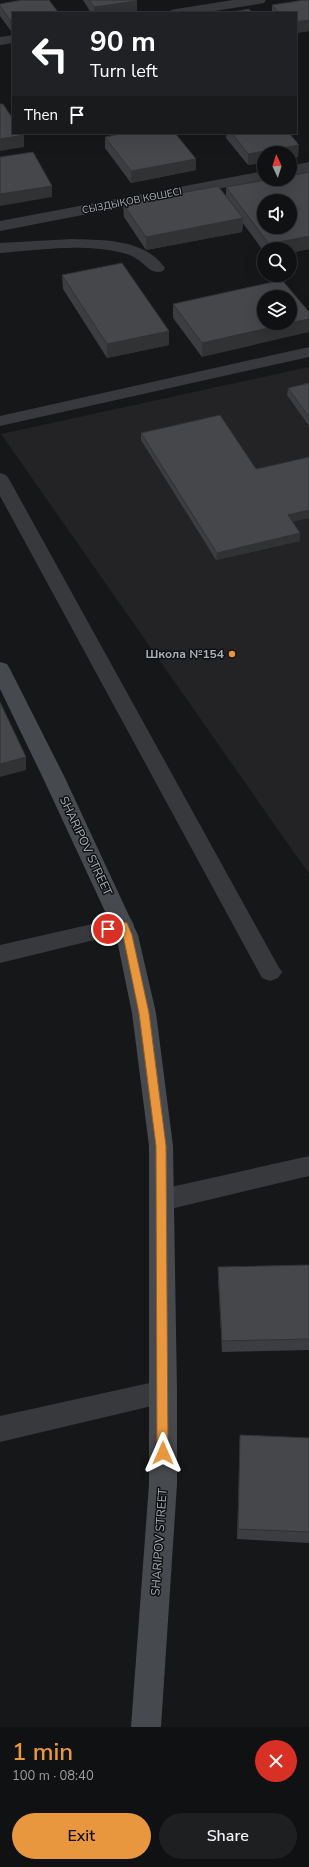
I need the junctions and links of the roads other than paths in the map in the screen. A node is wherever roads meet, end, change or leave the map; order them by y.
1 (259, 0) edge
2 (182, 12) edge
3 (12, 39) edge
4 (0, 41) edge
5 (309, 167) edge
6 (297, 170) edge
7 (257, 177) edge
8 (0, 226) edge
9 (0, 248) edge
10 (157, 268) dead end
11 (309, 352) edge
12 (0, 421) edge
13 (0, 479) edge
14 (2, 679) edge
15 (123, 925) junction
16 (0, 954) edge
17 (270, 972) dead end
18 (309, 1166) edge
19 (162, 1200) junction
20 (163, 1392) junction
21 (0, 1429) edge
22 (146, 1727) edge

1 - 2 street
3 - 4 street
5 - 6 street
7 - 8 street, СЫЗДЫҚОВ КӨШЕСІ
9 - 10 street
11 - 12 street
13 - 17 street
14 - 15 street, SHARIPOV STREET
15 - 16 street
15 - 19 street, SHARIPOV STREET
18 - 19 street
19 - 20 street, SHARIPOV STREET
20 - 21 street
20 - 22 street, SHARIPOV STREET

